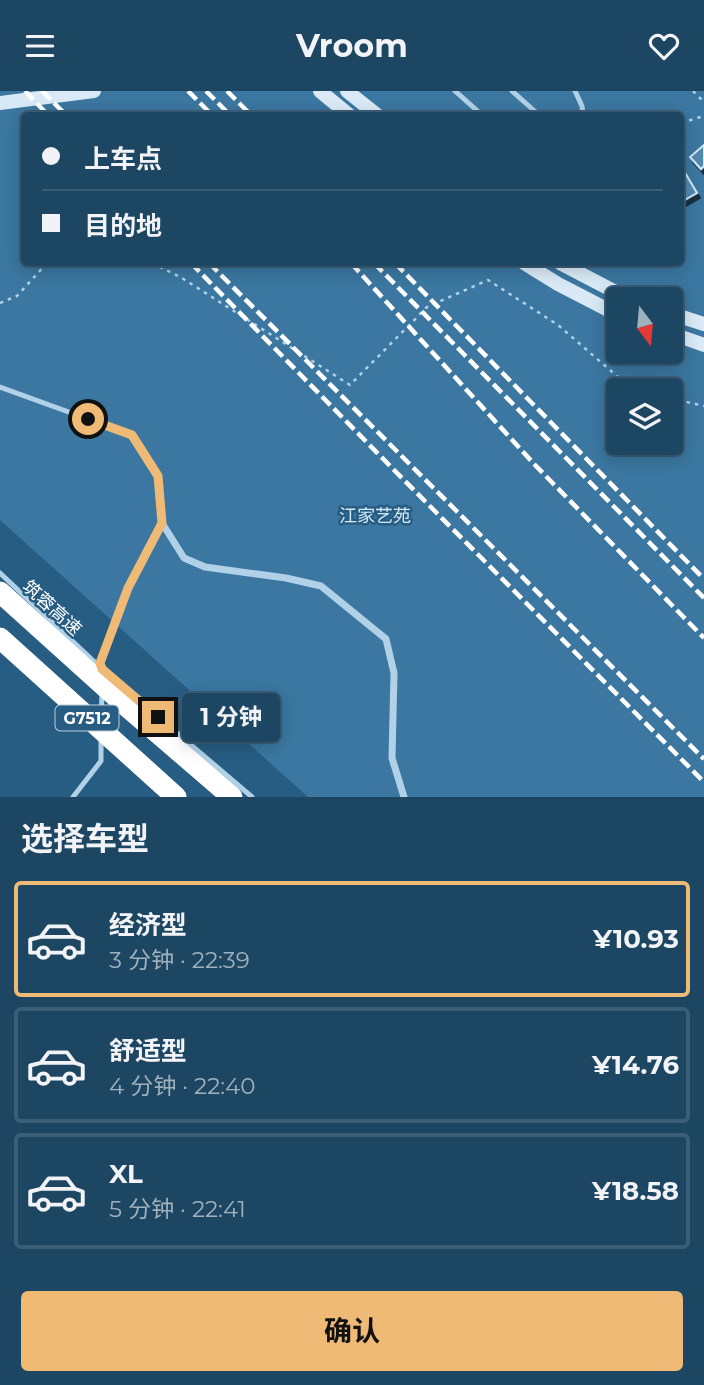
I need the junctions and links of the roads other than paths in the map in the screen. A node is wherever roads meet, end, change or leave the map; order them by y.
1 (94, 91) edge
2 (320, 91) edge
3 (347, 91) edge
4 (455, 91) edge
5 (512, 91) edge
6 (575, 91) edge
7 (0, 103) edge
8 (345, 112) edge
9 (373, 112) edge
10 (479, 112) edge
11 (536, 112) edge
12 (583, 112) edge
13 (529, 266) edge
14 (566, 266) edge
15 (606, 287) edge
16 (606, 309) edge
17 (683, 317) edge
18 (704, 324) edge
19 (683, 338) edge
20 (704, 345) edge
21 (0, 387) edge
22 (162, 523) junction
23 (0, 573) edge
24 (0, 591) edge
25 (0, 638) edge
26 (102, 669) junction
27 (73, 797) edge
28 (176, 797) edge
29 (232, 797) edge
30 (252, 797) edge
31 (404, 797) edge

1 - 7 street
2 - 8 street
3 - 9 street
4 - 10 lane
5 - 11 lane
6 - 12 lane
13 - 16 street
14 - 15 street
17 - 18 street
19 - 20 street
21 - 22 lane
22 - 26 lane
22 - 31 street
23 - 26 lane
24 - 29 highway, 筑蓉高速 / G7512, bridge
25 - 28 highway, G7512, bridge
26 - 27 lane
26 - 30 lane

